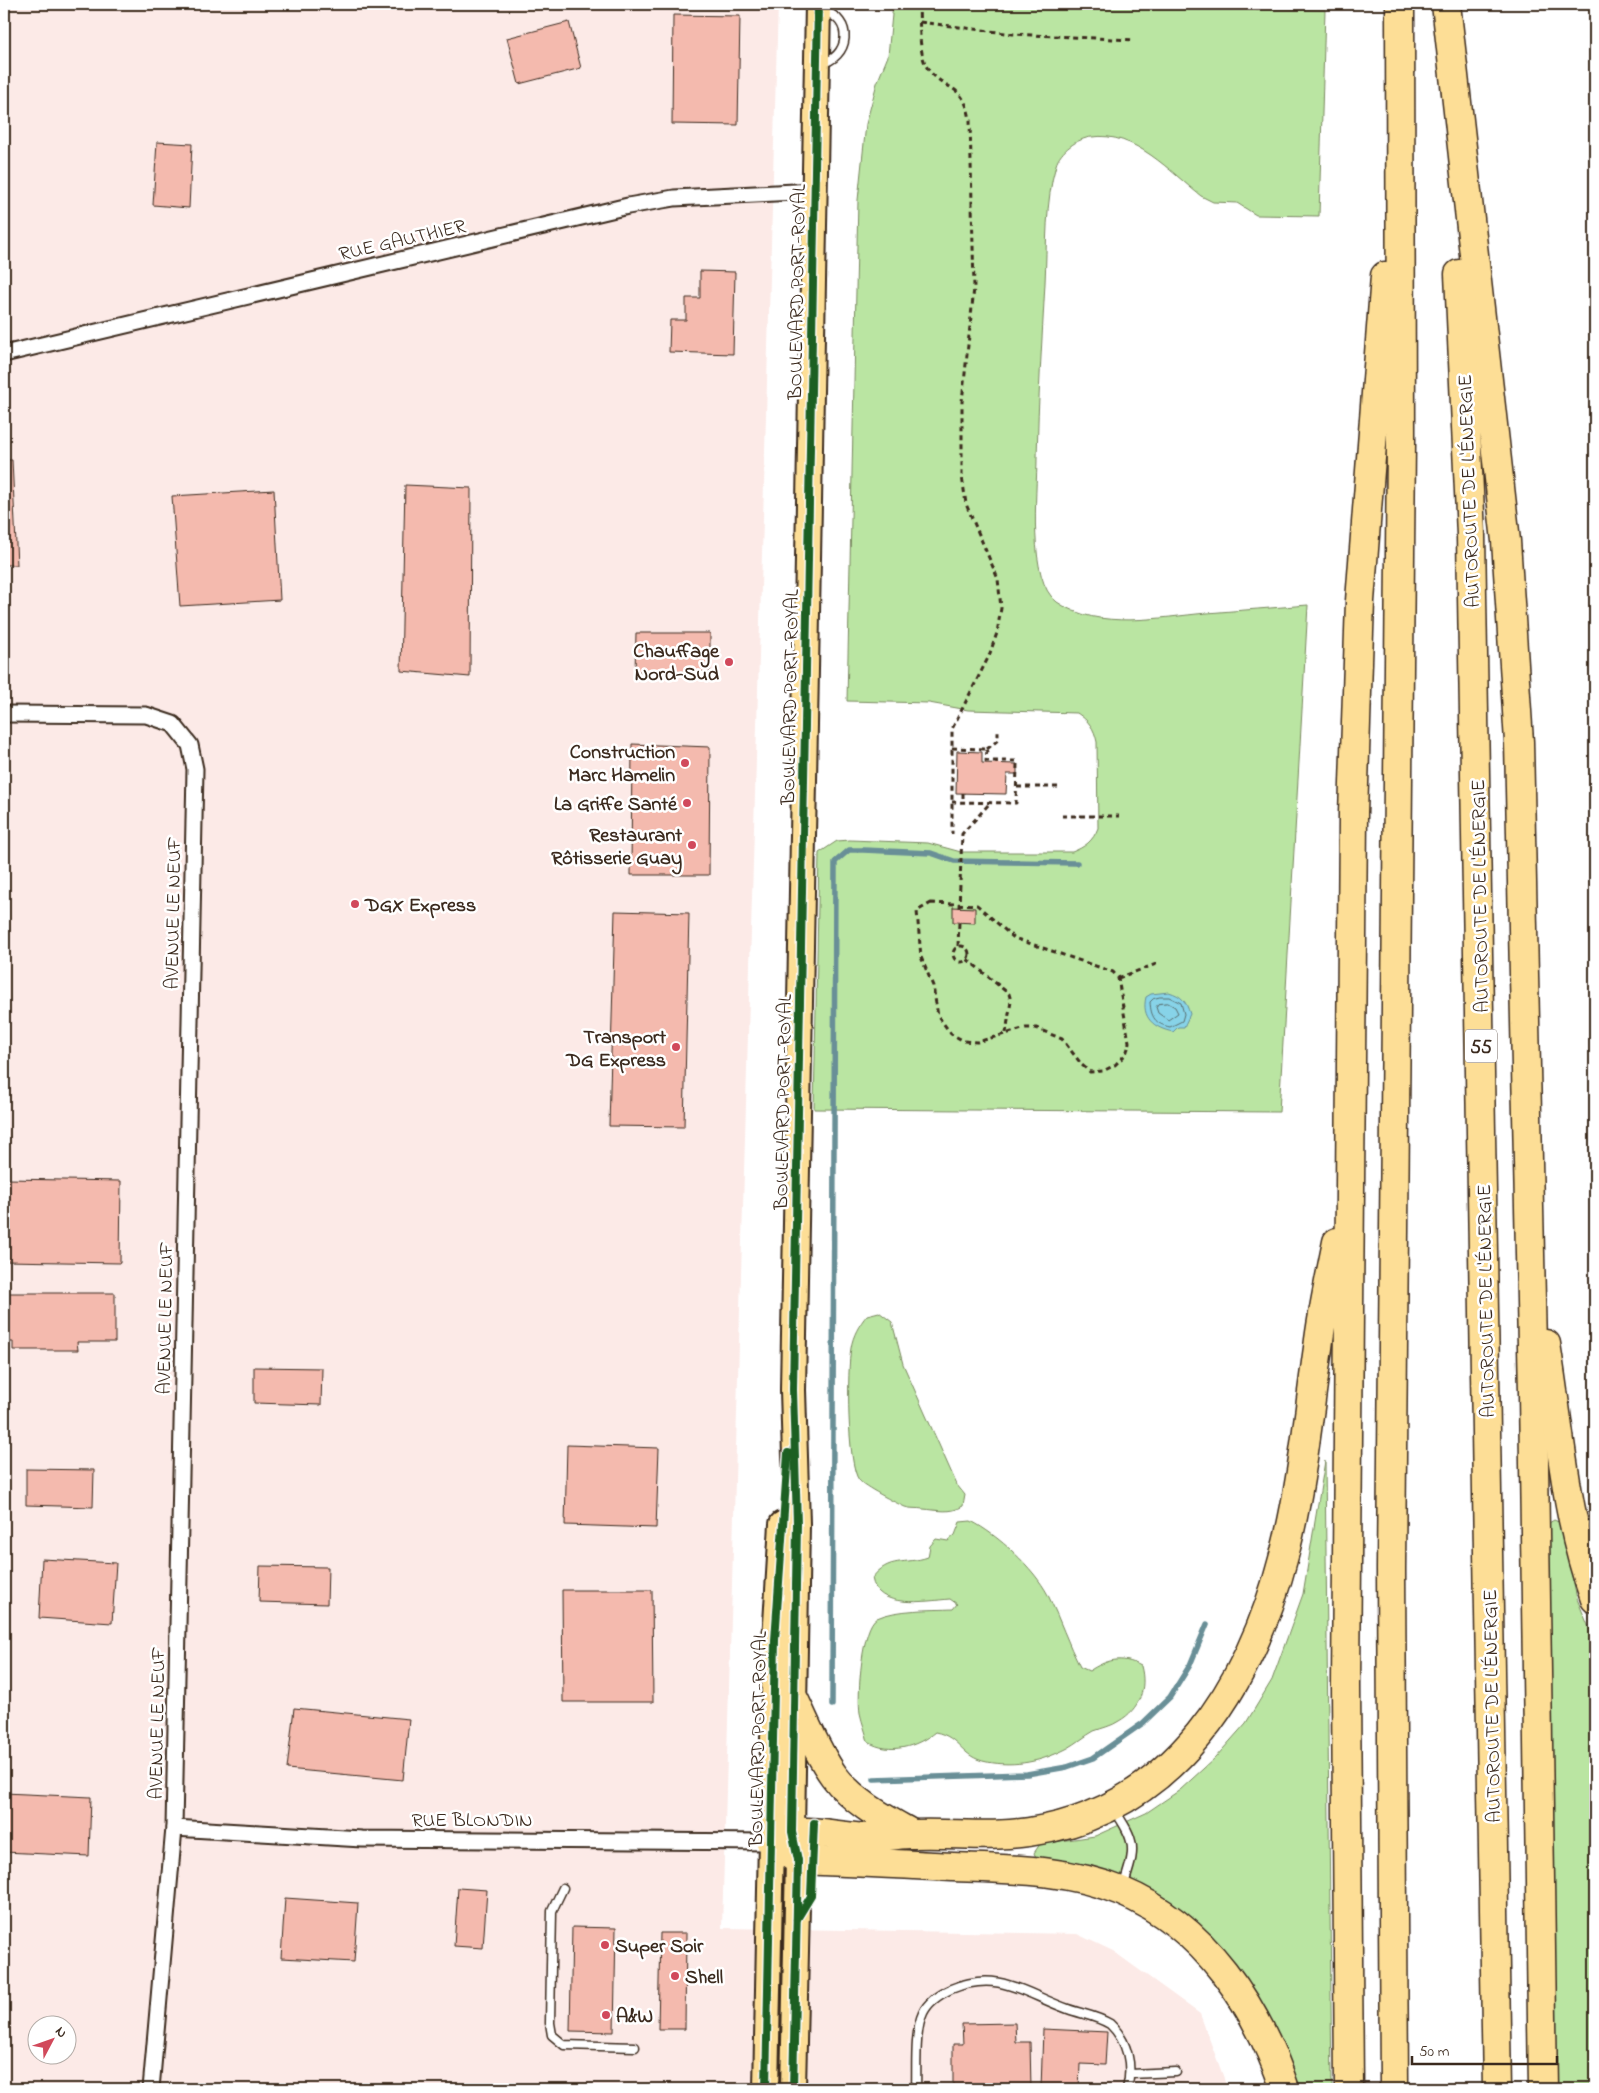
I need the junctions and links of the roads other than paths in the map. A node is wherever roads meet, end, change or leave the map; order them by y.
1 (1400, 4) edge
2 (1445, 4) edge
3 (818, 7) edge
4 (1401, 70) junction
5 (814, 191) junction
6 (4, 354) edge
7 (4, 714) edge
8 (1350, 1166) junction
9 (1530, 1241) junction
10 (792, 1390) junction
11 (1595, 1599) edge
12 (795, 1701) junction
13 (1111, 1806) junction
14 (174, 1828) junction
15 (912, 1834) junction
16 (781, 1837) junction
17 (798, 1860) junction
18 (563, 1888) dead end
19 (1122, 1892) junction
20 (634, 2047) dead end
21 (1176, 2072) dead end
22 (1130, 2074) junction
23 (151, 2089) edge
24 (766, 2089) edge
25 (793, 2089) edge
26 (916, 2089) edge
27 (1127, 2089) edge
28 (1285, 2089) edge
29 (1349, 2089) edge
30 (1394, 2089) edge
31 (1497, 2089) edge
32 (1543, 2089) edge

1 - 4 highway
2 - 9 highway
2 - 31 highway, AUTOROUTE DE L'ÉNERGIE / 55
3 - 5 main road, BOULEVARD PORT-ROYAL
4 - 8 highway
4 - 30 highway
5 - 6 street, RUE GAUTHIER
5 - 10 main road, BOULEVARD PORT-ROYAL
7 - 14 street, AVENUE LE NEUF
8 - 13 highway
8 - 29 highway
9 - 11 highway
9 - 32 highway
10 - 12 main road, BOULEVARD PORT-ROYAL
10 - 16 main road, BOULEVARD PORT-ROYAL
12 - 15 highway
12 - 16 main road, BOULEVARD PORT-ROYAL
13 - 15 highway
13 - 19 lane
14 - 16 street, RUE BLONDIN
14 - 23 street, AVENUE LE NEUF
15 - 16 highway
16 - 17 highway
16 - 24 main road, BOULEVARD PORT-ROYAL
17 - 19 highway
17 - 25 main road
18 - 20 lane
19 - 28 highway
21 - 22 lane
22 - 26 lane
22 - 27 lane

